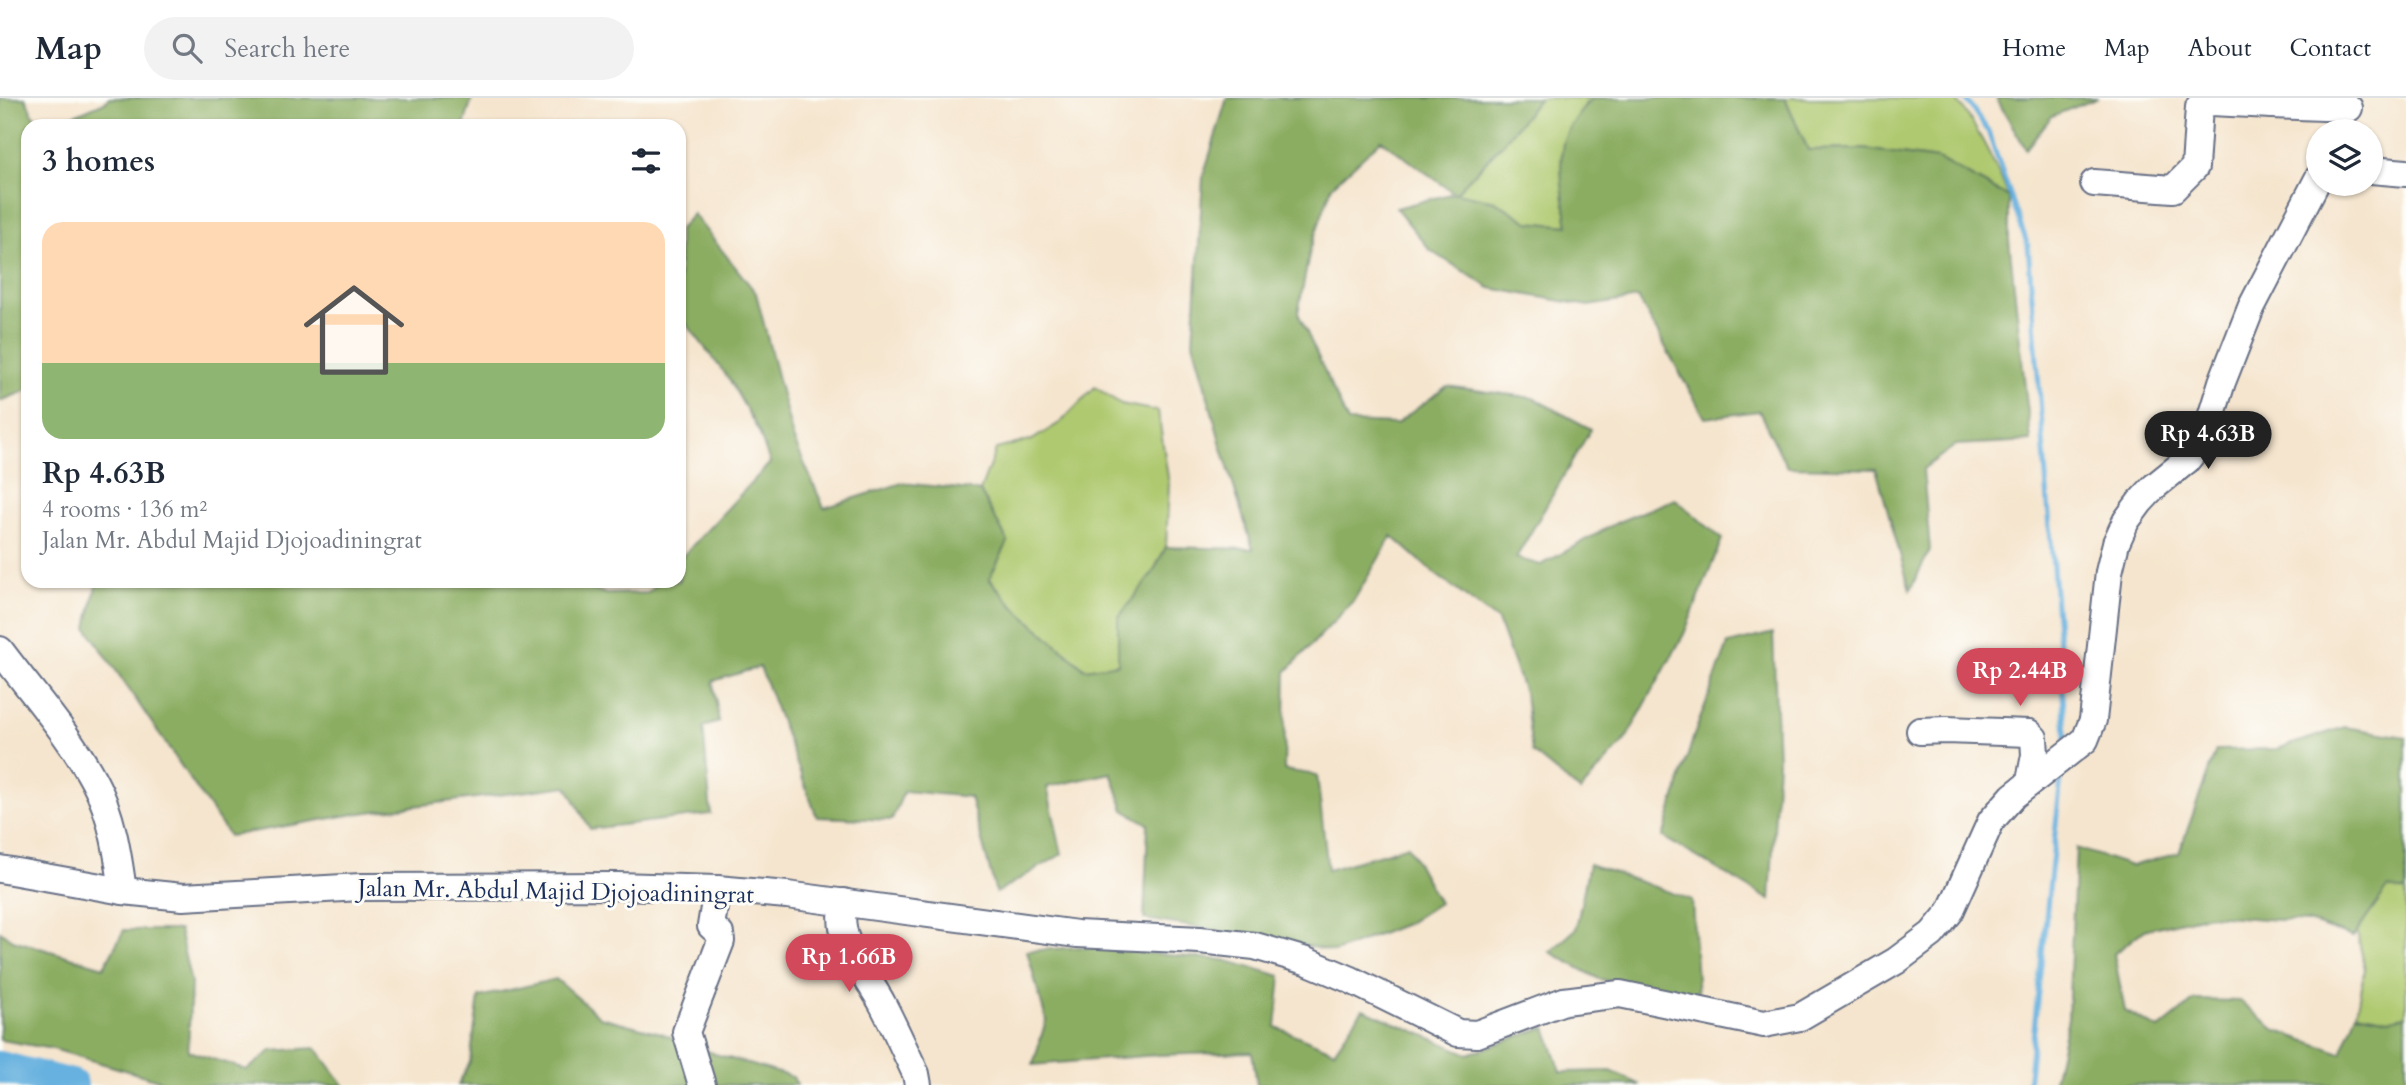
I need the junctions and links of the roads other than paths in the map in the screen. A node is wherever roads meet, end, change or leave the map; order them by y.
1 (2268, 102) edge
2 (2348, 112) edge
3 (2383, 171) edge
4 (2406, 173) edge
5 (2094, 183) dead end
6 (2309, 196) edge
7 (0, 650) edge
8 (1920, 731) dead end
9 (2036, 777) junction
10 (0, 869) edge
11 (717, 889) junction
12 (123, 891) junction
13 (844, 902) junction
14 (702, 1085) edge
15 (918, 1085) edge

1 - 2 street
1 - 5 street
3 - 4 street
6 - 9 street, Jalan Mr. Abdul Majid Djojoadiningrat
7 - 12 street
8 - 9 street
9 - 13 street, Jalan Mr. Abdul Majid Djojoadiningrat
10 - 12 street, Jalan Mr. Abdul Majid Djojoadiningrat
11 - 12 street, Jalan Mr. Abdul Majid Djojoadiningrat
11 - 13 street, Jalan Mr. Abdul Majid Djojoadiningrat
11 - 14 street
13 - 15 street

